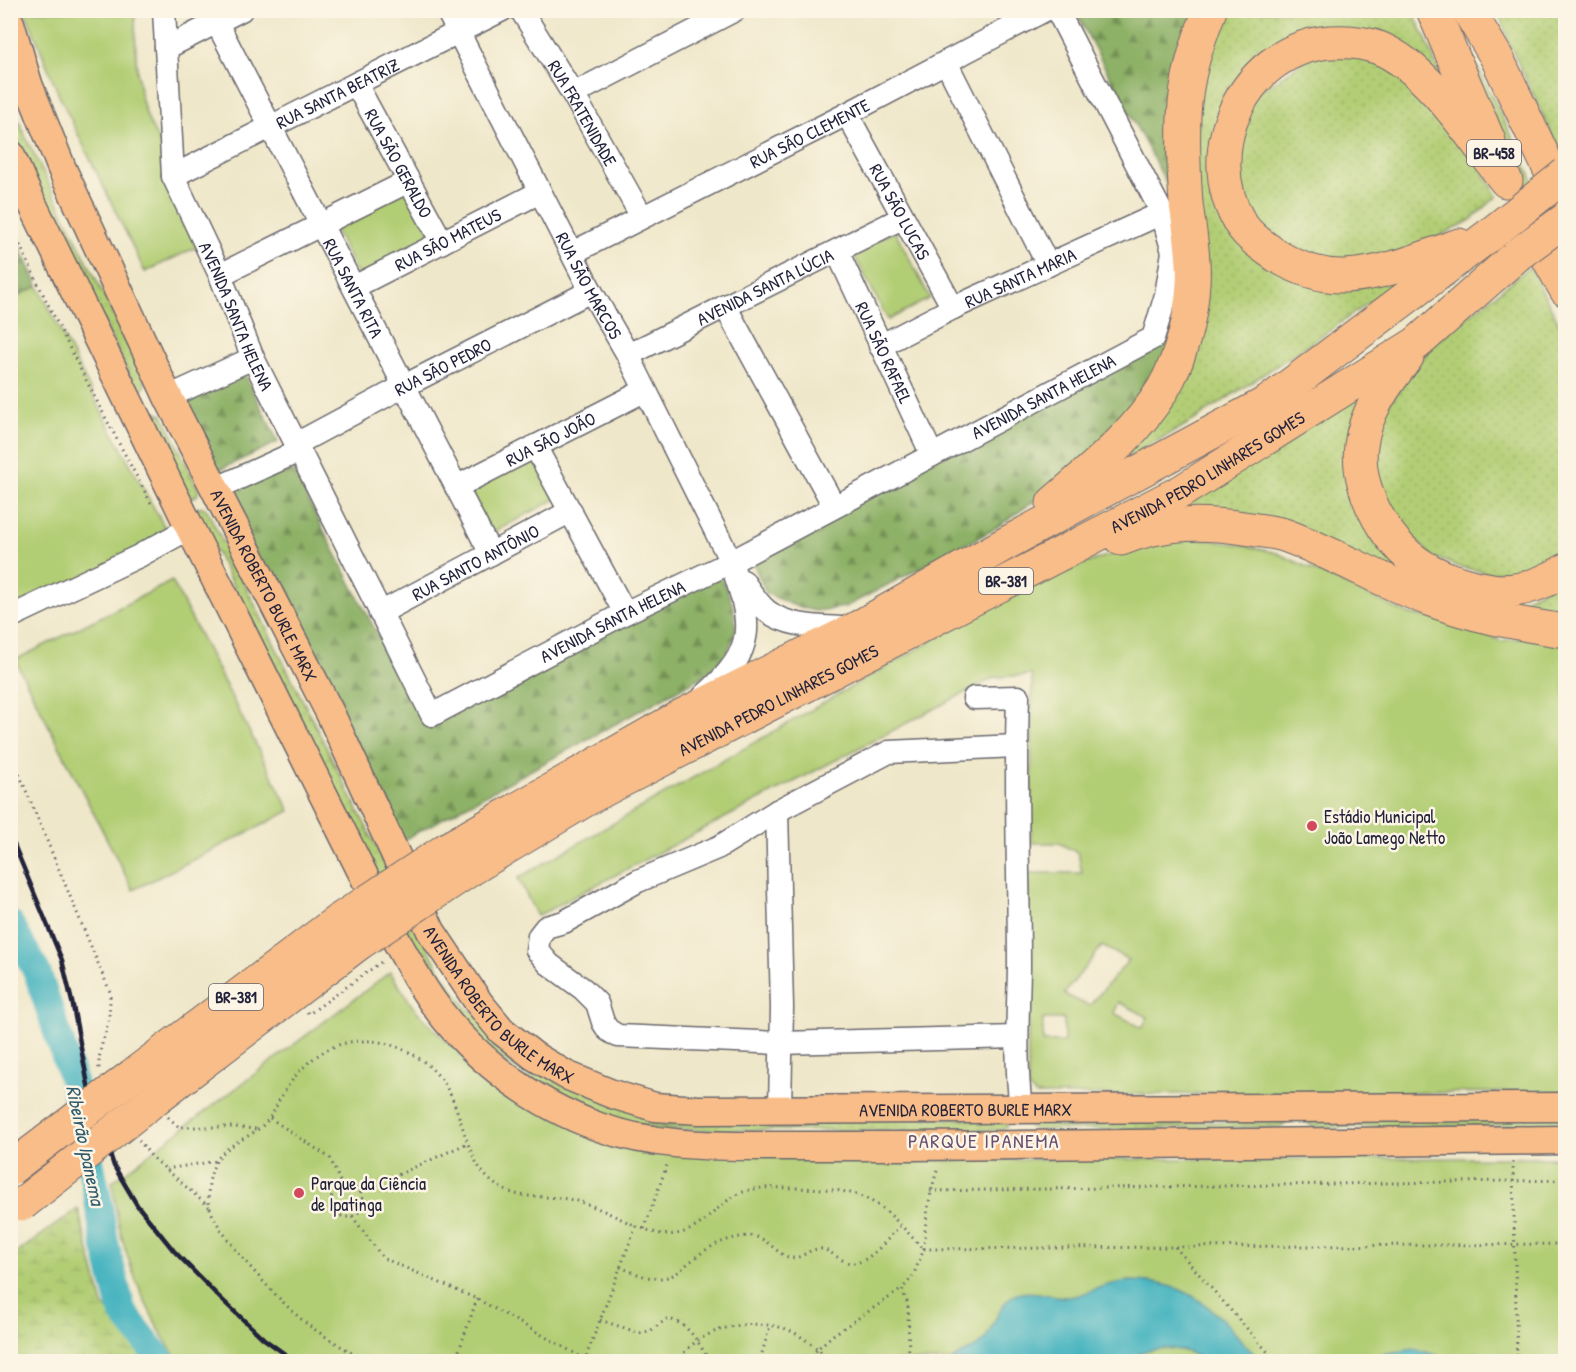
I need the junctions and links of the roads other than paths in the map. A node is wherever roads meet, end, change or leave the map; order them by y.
1 (164, 10) edge
2 (241, 10) edge
3 (447, 10) edge
4 (502, 10) edge
5 (521, 10) edge
6 (735, 10) edge
7 (1045, 10) edge
8 (1057, 10) edge
9 (1210, 10) edge
10 (1433, 10) edge
11 (1468, 10) edge
12 (1484, 10) edge
13 (217, 22) junction
14 (10, 23) edge
15 (458, 33) junction
16 (166, 48) junction
17 (1497, 58) junction
18 (946, 63) junction
19 (356, 84) junction
20 (573, 94) junction
21 (847, 114) junction
22 (271, 127) junction
23 (10, 154) edge
24 (1566, 174) edge
25 (173, 176) junction
26 (409, 181) junction
27 (1506, 181) junction
28 (540, 192) junction
29 (1566, 204) edge
30 (1162, 213) junction
31 (642, 217) junction
32 (902, 218) junction
33 (1566, 219) edge
34 (321, 225) junction
35 (1492, 232) junction
36 (442, 242) junction
37 (837, 251) junction
38 (572, 253) junction
39 (1048, 265) junction
40 (220, 276) junction
41 (354, 287) junction
42 (1566, 290) edge
43 (591, 291) junction
44 (725, 306) junction
45 (953, 308) junction
46 (1417, 344) junction
47 (880, 346) junction
48 (628, 355) junction
49 (253, 358) junction
50 (404, 386) junction
51 (644, 391) junction
52 (168, 397) junction
53 (138, 419) junction
54 (535, 446) junction
55 (298, 447) junction
56 (932, 455) junction
57 (456, 487) junction
58 (215, 489) junction
59 (834, 506) junction
60 (571, 511) junction
61 (185, 517) junction
62 (1005, 544) junction
63 (491, 554) junction
64 (731, 562) junction
65 (1566, 570) edge
66 (972, 598) junction
67 (625, 613) junction
68 (380, 614) junction
69 (10, 617) edge
70 (855, 629) junction
71 (1566, 631) edge
72 (974, 698) dead end
73 (681, 716) junction
74 (1016, 746) junction
75 (777, 811) junction
76 (459, 859) junction
77 (349, 932) junction
78 (1017, 1037) junction
79 (780, 1043) junction
80 (1297, 1107) junction
81 (1566, 1107) edge
82 (780, 1109) junction
83 (1021, 1109) junction
84 (1566, 1140) edge
85 (1303, 1143) junction
86 (1025, 1146) junction
87 (10, 1169) edge
88 (16, 1208) edge

1 - 16 street, AVENIDA SANTA HELENA
2 - 13 street
3 - 15 street, RUA SÃO MARCOS
4 - 15 street, RUA SANTA BEATRIZ
5 - 20 street, RUA FRATENIDADE
6 - 20 street
7 - 18 street, RUA SÃO CLEMENTE
8 - 30 street, AVENIDA SANTA HELENA
9 - 62 highway
10 - 27 highway, BR-458
11 - 17 highway, BR-458
12 - 17 highway
13 - 16 street
13 - 22 street, RUA SANTA RITA
14 - 52 main road, AVENIDA ROBERTO BURLE MARX
15 - 19 street, RUA SANTA BEATRIZ
15 - 28 street, RUA SÃO MARCOS
16 - 25 street, AVENIDA SANTA HELENA
17 - 29 highway, BR-458
18 - 21 street, RUA SÃO CLEMENTE
18 - 39 street
19 - 22 street, RUA SANTA BEATRIZ
19 - 26 street, RUA SÃO GERALDO
20 - 31 street, RUA FRATENIDADE
21 - 31 street, RUA SÃO CLEMENTE
21 - 32 street, RUA SÃO LUCAS
22 - 25 street, RUA SANTA BEATRIZ
22 - 34 street, RUA SANTA RITA
23 - 53 main road, AVENIDA ROBERTO BURLE MARX
24 - 35 highway, AVENIDA PEDRO LINHARES GOMES / BR-381, bridge
25 - 40 street, AVENIDA SANTA HELENA
26 - 34 street
26 - 36 street, RUA SÃO GERALDO
27 - 35 highway
27 - 42 highway, BR-458
28 - 36 street, RUA SÃO MATEUS
28 - 38 street, RUA SÃO MARCOS
30 - 39 street, RUA SANTA MARIA
30 - 56 street, AVENIDA SANTA HELENA
31 - 38 street, RUA SÃO CLEMENTE
32 - 37 street, AVENIDA SANTA LÚCIA
32 - 45 street, RUA SÃO LUCAS
33 - 46 highway, AVENIDA PEDRO LINHARES GOMES / BR-381, bridge
34 - 40 street
34 - 41 street, RUA SANTA RITA
35 - 62 highway, AVENIDA PEDRO LINHARES GOMES / BR-381
36 - 41 street, RUA SÃO MATEUS
37 - 44 street, AVENIDA SANTA LÚCIA
37 - 47 street, RUA SÃO RAFAEL
38 - 43 street, RUA SÃO MARCOS
39 - 45 street, RUA SANTA MARIA
40 - 49 street, AVENIDA SANTA HELENA
41 - 50 street, RUA SANTA RITA
43 - 48 street, RUA SÃO MARCOS
43 - 50 street, RUA SÃO PEDRO
44 - 48 street, AVENIDA SANTA LÚCIA
44 - 59 street
45 - 47 street, RUA SANTA MARIA
46 - 65 highway
46 - 66 highway, AVENIDA PEDRO LINHARES GOMES / BR-381
47 - 56 street, RUA SÃO RAFAEL
48 - 51 street, RUA SÃO MARCOS
49 - 52 street
49 - 55 street, AVENIDA SANTA HELENA
50 - 55 street, RUA SÃO PEDRO
50 - 57 street, RUA SANTA RITA
51 - 54 street, RUA SÃO JOÃO
51 - 64 street, RUA SÃO MARCOS
52 - 53 main road
52 - 58 main road, AVENIDA ROBERTO BURLE MARX
53 - 61 main road, AVENIDA ROBERTO BURLE MARX
54 - 57 street, RUA SÃO JOÃO
54 - 60 street
55 - 58 street, RUA SÃO PEDRO
55 - 68 street, AVENIDA SANTA HELENA
56 - 59 street, AVENIDA SANTA HELENA
57 - 63 street, RUA SANTA RITA
58 - 61 main road
58 - 82 main road, AVENIDA ROBERTO BURLE MARX
59 - 64 street, AVENIDA SANTA HELENA
60 - 63 street, RUA SANTO ANTÔNIO
60 - 67 street
61 - 69 street
61 - 86 main road, AVENIDA ROBERTO BURLE MARX
62 - 70 highway, AVENIDA PEDRO LINHARES GOMES / BR-381
63 - 68 street, RUA SANTO ANTÔNIO
64 - 67 street, AVENIDA SANTA HELENA
64 - 70 street
64 - 73 street
66 - 71 highway
66 - 76 highway, AVENIDA PEDRO LINHARES GOMES / BR-381
67 - 68 street, AVENIDA SANTA HELENA
70 - 73 highway, AVENIDA PEDRO LINHARES GOMES / BR-381
72 - 74 street
73 - 76 highway, AVENIDA PEDRO LINHARES GOMES / BR-381
74 - 75 street
74 - 78 street
75 - 79 street
75 - 79 street
76 - 77 highway, AVENIDA PEDRO LINHARES GOMES / BR-381, bridge
77 - 87 highway, AVENIDA PEDRO LINHARES GOMES / BR-381, bridge
77 - 88 highway, AVENIDA PEDRO LINHARES GOMES / BR-381, bridge
78 - 79 street
78 - 83 street
79 - 82 street
80 - 81 main road, AVENIDA ROBERTO BURLE MARX
80 - 83 main road, AVENIDA ROBERTO BURLE MARX
80 - 85 main road
82 - 83 main road, AVENIDA ROBERTO BURLE MARX
83 - 86 main road
84 - 85 main road, AVENIDA ROBERTO BURLE MARX
85 - 86 main road, AVENIDA ROBERTO BURLE MARX

